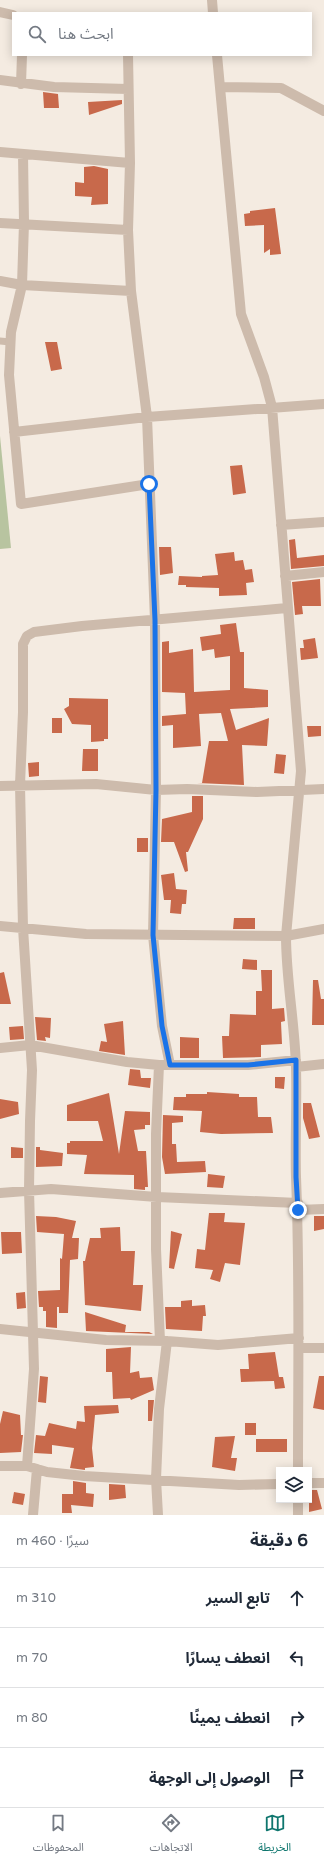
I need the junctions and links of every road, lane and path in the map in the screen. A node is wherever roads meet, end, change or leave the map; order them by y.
1 (212, 0) edge
2 (0, 12) edge
3 (213, 12) edge
4 (12, 15) edge
5 (22, 56) edge
6 (128, 56) edge
7 (217, 56) edge
8 (0, 80) edge
9 (21, 84) junction
10 (220, 87) junction
11 (128, 89) junction
12 (324, 111) edge
13 (0, 152) edge
14 (23, 154) junction
15 (130, 163) junction
16 (0, 223) edge
17 (24, 223) junction
18 (128, 230) junction
19 (0, 281) edge
20 (22, 285) junction
21 (131, 291) junction
22 (5, 341) edge
23 (324, 404) edge
24 (272, 407) junction
25 (147, 417) junction
26 (14, 432) junction
27 (149, 484) junction
28 (324, 522) edge
29 (281, 525) junction
30 (324, 572) edge
31 (285, 576) junction
32 (287, 608) junction
33 (155, 620) junction
34 (0, 786) edge
35 (20, 786) junction
36 (324, 789) edge
37 (156, 790) junction
38 (299, 790) junction
39 (0, 926) edge
40 (23, 928) junction
41 (324, 928) edge
42 (153, 935) junction
43 (286, 936) junction
44 (30, 1045) junction
45 (0, 1048) edge
46 (296, 1064) junction
47 (324, 1064) edge
48 (159, 1065) junction
49 (170, 1065) junction
50 (29, 1190) junction
51 (0, 1193) edge
52 (157, 1197) junction
53 (298, 1207) junction
54 (324, 1209) edge
55 (0, 1329) edge
56 (33, 1334) junction
57 (299, 1338) junction
58 (164, 1341) junction
59 (299, 1348) junction
60 (324, 1348) edge
61 (0, 1466) edge
62 (298, 1467) edge
63 (32, 1468) junction
64 (156, 1479) junction
65 (312, 1483) edge
66 (324, 1483) edge
67 (276, 1484) edge
68 (298, 1503) edge
69 (33, 1515) edge
70 (158, 1515) edge
71 (298, 1515) edge

1 - 3 street
2 - 4 street
5 - 9 street
6 - 11 street
7 - 10 street
8 - 9 street
9 - 11 street
10 - 12 street
10 - 24 street
11 - 15 street
13 - 14 street
14 - 15 street
14 - 17 street
15 - 18 street
16 - 17 street
17 - 18 street
17 - 20 street
18 - 21 street
19 - 20 street
20 - 21 street
20 - 22 street
21 - 25 street
22 - 26 street
23 - 24 street
24 - 25 street
24 - 29 street
25 - 26 street
25 - 27 street
26 - 27 street
27 - 33 street
28 - 29 street
29 - 31 street
30 - 31 street
31 - 32 street
32 - 33 street
32 - 38 street
33 - 35 street
33 - 37 street
34 - 35 street
35 - 37 street
35 - 40 street
36 - 38 street
37 - 38 street
37 - 42 street
38 - 43 street
39 - 40 street
40 - 42 street
40 - 44 street
41 - 43 street
42 - 43 street
42 - 49 street
43 - 46 street
44 - 45 street
44 - 48 street
44 - 50 street
46 - 47 street
46 - 49 street
46 - 53 street
48 - 49 street
48 - 52 street
50 - 51 street
50 - 52 street
50 - 56 street
52 - 53 street
52 - 58 street
53 - 54 street
53 - 57 street
55 - 56 street
56 - 58 street
56 - 63 street
57 - 58 street
57 - 59 street
58 - 64 street
59 - 60 street
59 - 62 street
61 - 63 street
63 - 64 street
63 - 69 street
64 - 67 street
64 - 70 street
65 - 66 street
68 - 71 street

